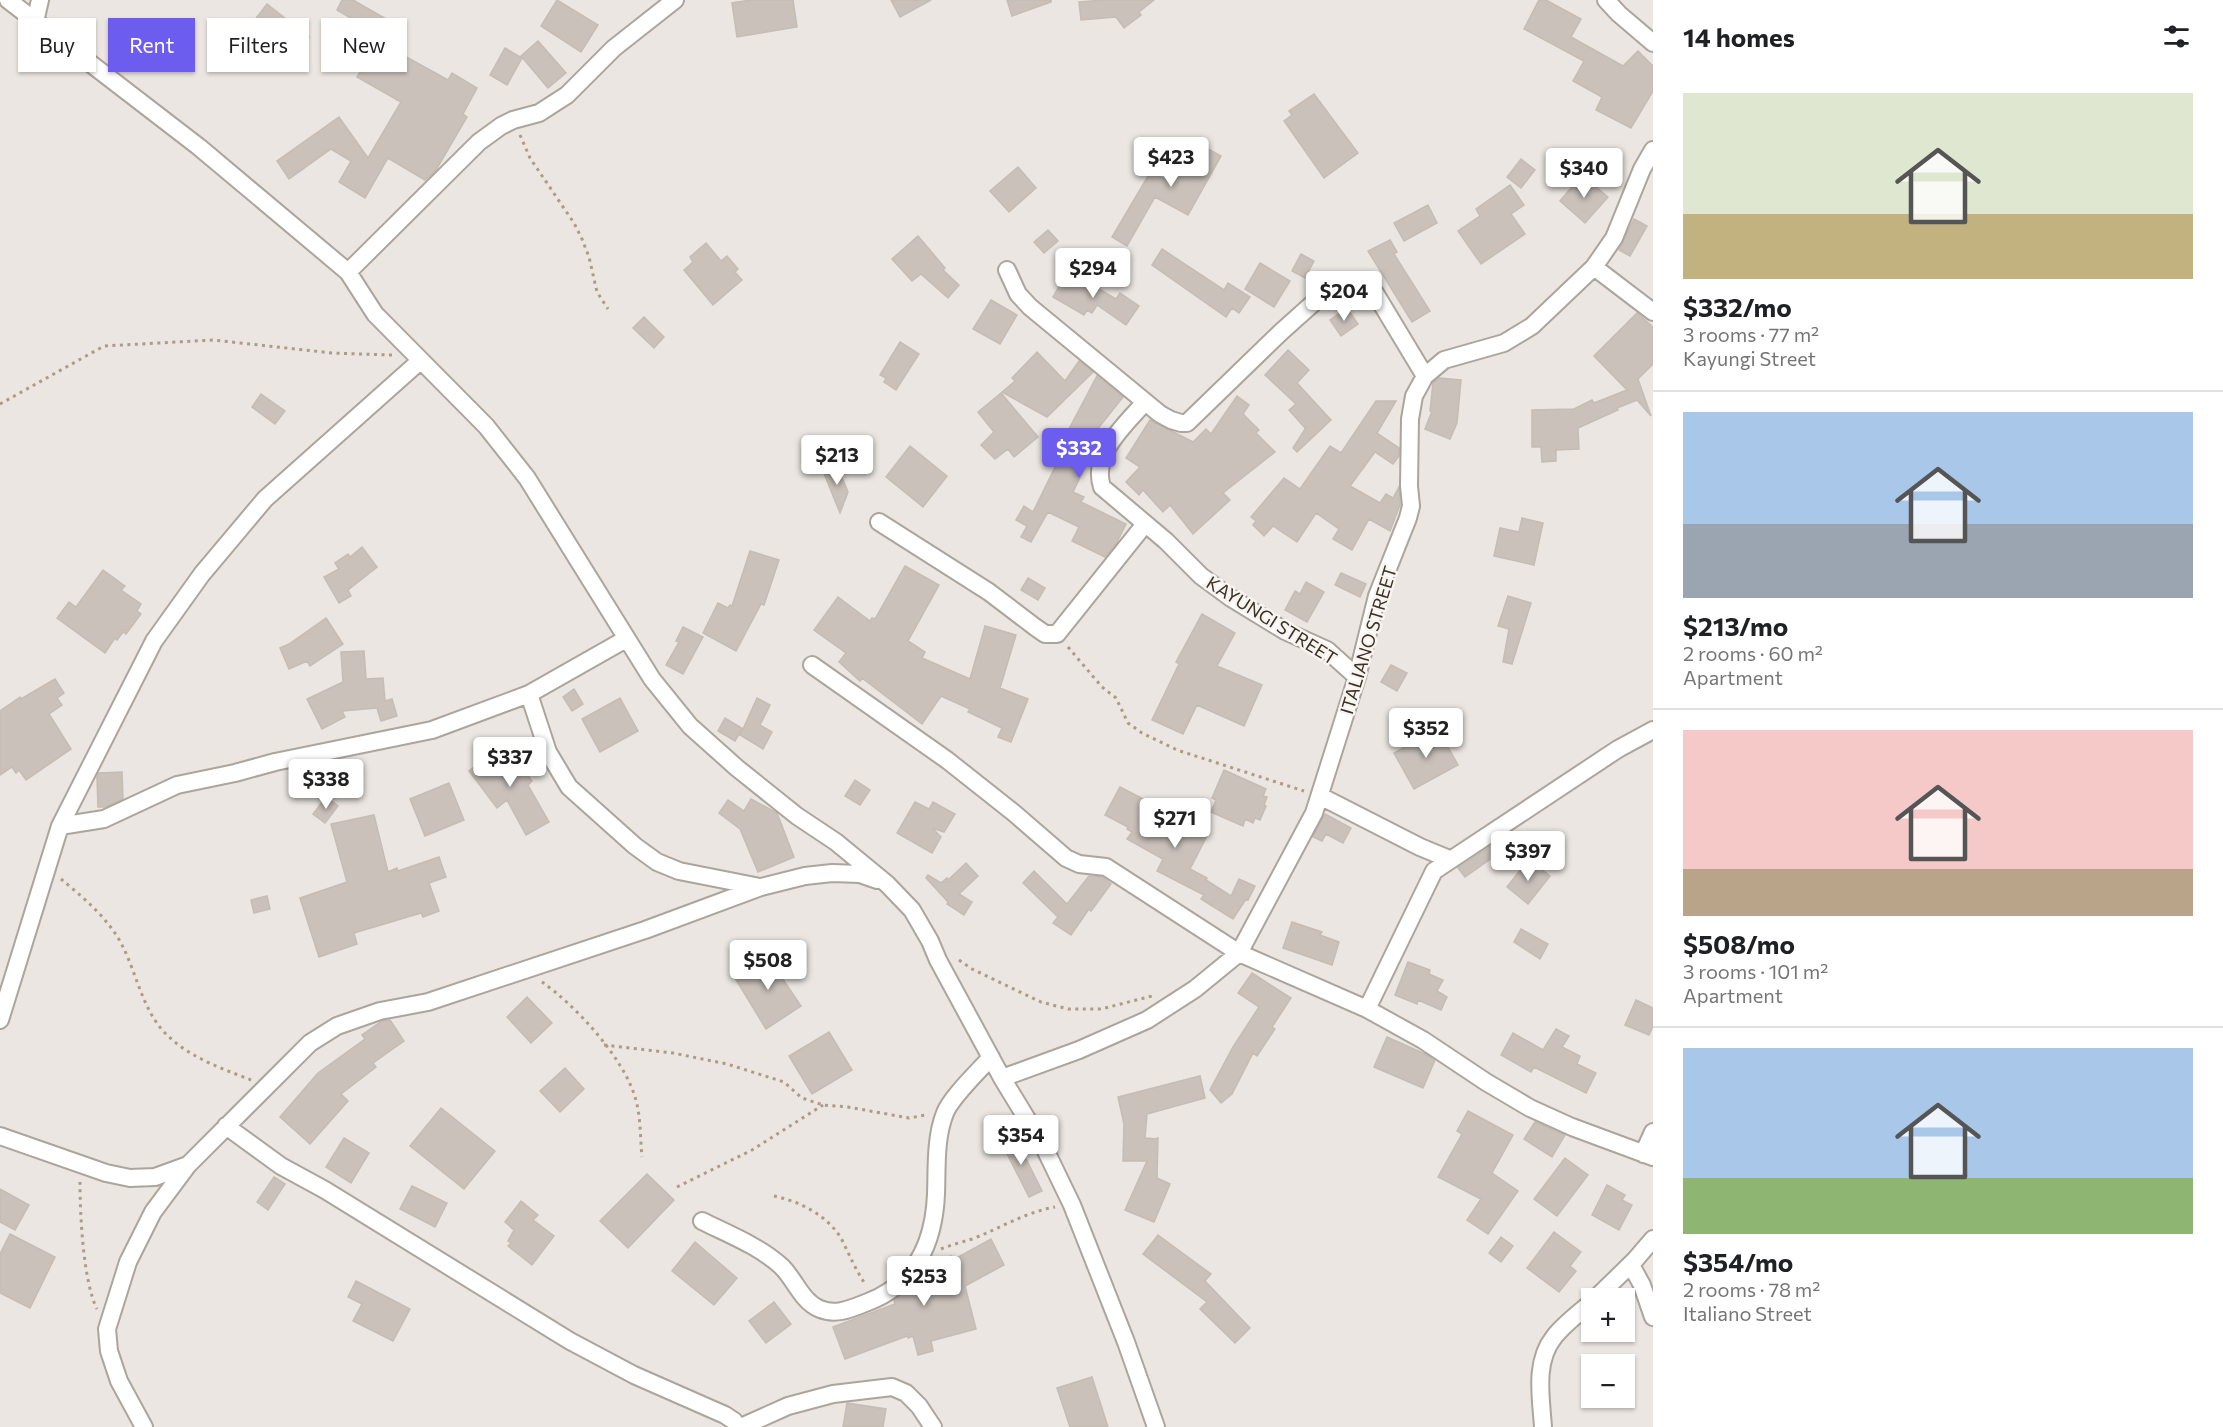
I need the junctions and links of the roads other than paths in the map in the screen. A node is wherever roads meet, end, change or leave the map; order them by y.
1 (8, 0) edge
2 (40, 0) edge
3 (675, 0) edge
4 (1606, 0) edge
5 (30, 18) edge
6 (36, 18) edge
7 (1653, 42) edge
8 (96, 68) edge
9 (1653, 150) edge
10 (1594, 267) junction
11 (1007, 270) dead end
12 (348, 272) junction
13 (1653, 312) edge
14 (417, 358) junction
15 (1425, 376) junction
16 (1145, 402) junction
17 (879, 522) dead end
18 (1145, 524) junction
19 (626, 639) junction
20 (813, 665) dead end
21 (1357, 677) junction
22 (529, 694) junction
23 (1653, 730) edge
24 (1320, 796) junction
25 (60, 826) junction
26 (1449, 859) junction
27 (887, 884) junction
28 (761, 887) junction
29 (1239, 953) junction
30 (1367, 1009) junction
31 (0, 1020) edge
32 (991, 1057) junction
33 (1002, 1078) junction
34 (226, 1126) junction
35 (1653, 1132) edge
36 (0, 1136) edge
37 (1648, 1156) edge
38 (188, 1165) junction
39 (702, 1221) dead end
40 (1653, 1239) edge
41 (1630, 1265) junction
42 (1606, 1288) edge
43 (1581, 1311) edge
44 (1653, 1317) edge
45 (144, 1427) edge
46 (740, 1427) edge
47 (933, 1427) edge
48 (1155, 1427) edge
49 (1543, 1427) edge

1 - 5 street
2 - 6 street
3 - 12 street
4 - 7 street
8 - 12 street
9 - 10 street, ITALIANO STREET
10 - 13 street
10 - 15 street, ITALIANO STREET
11 - 16 street
12 - 14 street
14 - 19 street
14 - 25 street
15 - 16 street
15 - 21 street, ITALIANO STREET
16 - 18 street, KAYUNGI STREET
17 - 18 street
18 - 21 street, KAYUNGI STREET
19 - 22 street
19 - 27 street
20 - 29 street
21 - 24 street, ITALIANO STREET
22 - 25 street
22 - 28 street
23 - 26 street
24 - 26 street
24 - 29 street, ITALIANO STREET
25 - 31 street
26 - 30 street
27 - 28 street
27 - 32 street
28 - 34 street
29 - 30 street
29 - 33 street, ITALIANO STREET
30 - 37 street
32 - 33 street
32 - 39 street
33 - 48 street
34 - 38 street
34 - 46 street
35 - 37 street
36 - 38 street
38 - 45 street
40 - 41 street
41 - 42 street
41 - 44 street
43 - 49 street
46 - 47 street

